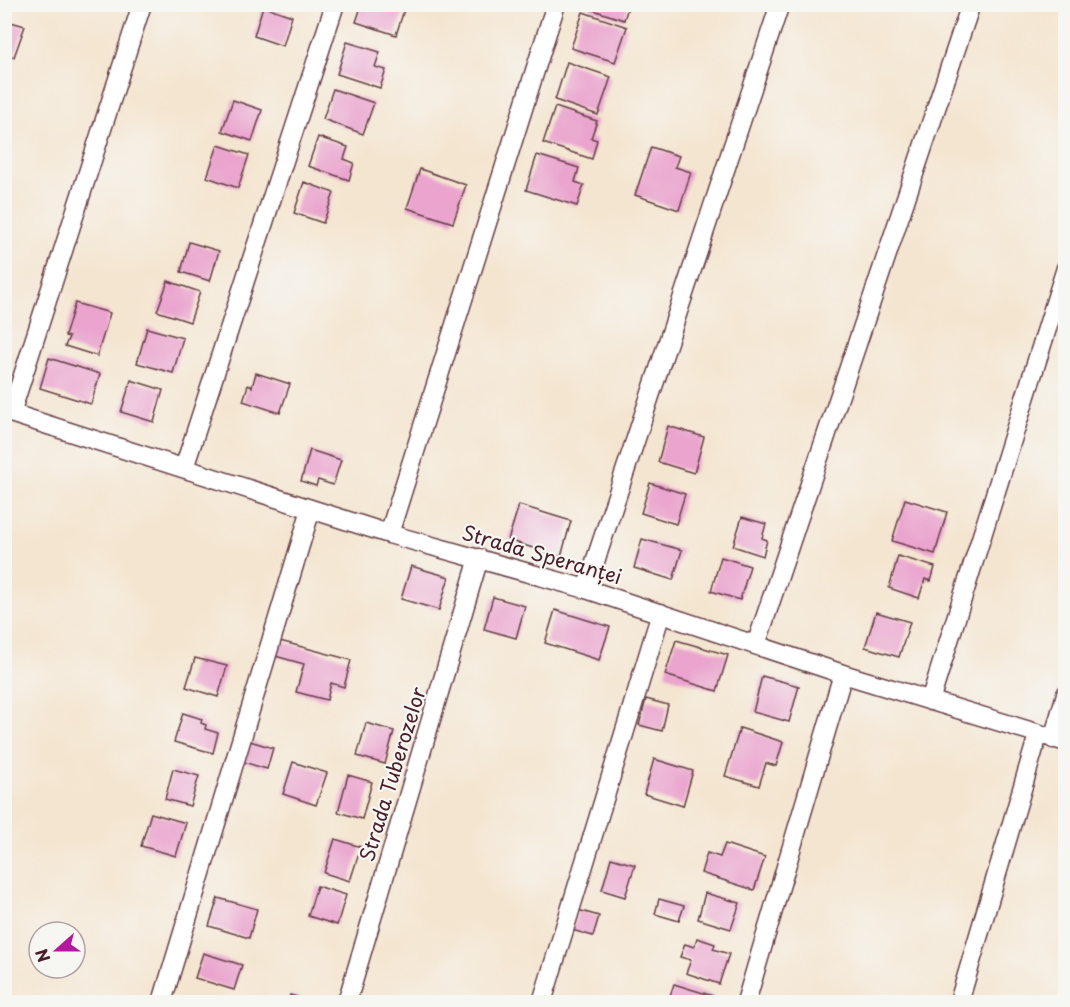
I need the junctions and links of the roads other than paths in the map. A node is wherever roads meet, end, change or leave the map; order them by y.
1 (142, 4) edge
2 (335, 4) edge
3 (556, 4) edge
4 (780, 4) edge
5 (971, 4) edge
6 (1065, 268) edge
7 (8, 412) edge
8 (184, 468) junction
9 (311, 509) junction
10 (389, 534) junction
11 (479, 558) junction
12 (586, 589) junction
13 (661, 613) junction
14 (756, 645) junction
15 (843, 674) junction
16 (1065, 694) edge
17 (930, 701) junction
18 (1052, 739) edge
19 (162, 1002) edge
20 (347, 1002) edge
21 (542, 1002) edge
22 (746, 1002) edge
23 (959, 1002) edge

1 - 7 street
2 - 8 street
3 - 10 street
4 - 12 street
5 - 14 street
6 - 17 street
7 - 8 street, Strada Speranței
8 - 9 street, Strada Speranței
9 - 10 street, Strada Speranței
9 - 19 street
10 - 11 street, Strada Speranței
11 - 12 street, Strada Speranței
11 - 20 street, Strada Tuberozelor
12 - 13 street, Strada Speranței
13 - 14 street, Strada Speranței
13 - 21 street
14 - 15 street, Strada Speranței
15 - 17 street, Strada Speranței
15 - 22 street
16 - 18 street
17 - 18 street, Strada Speranței
18 - 23 street

